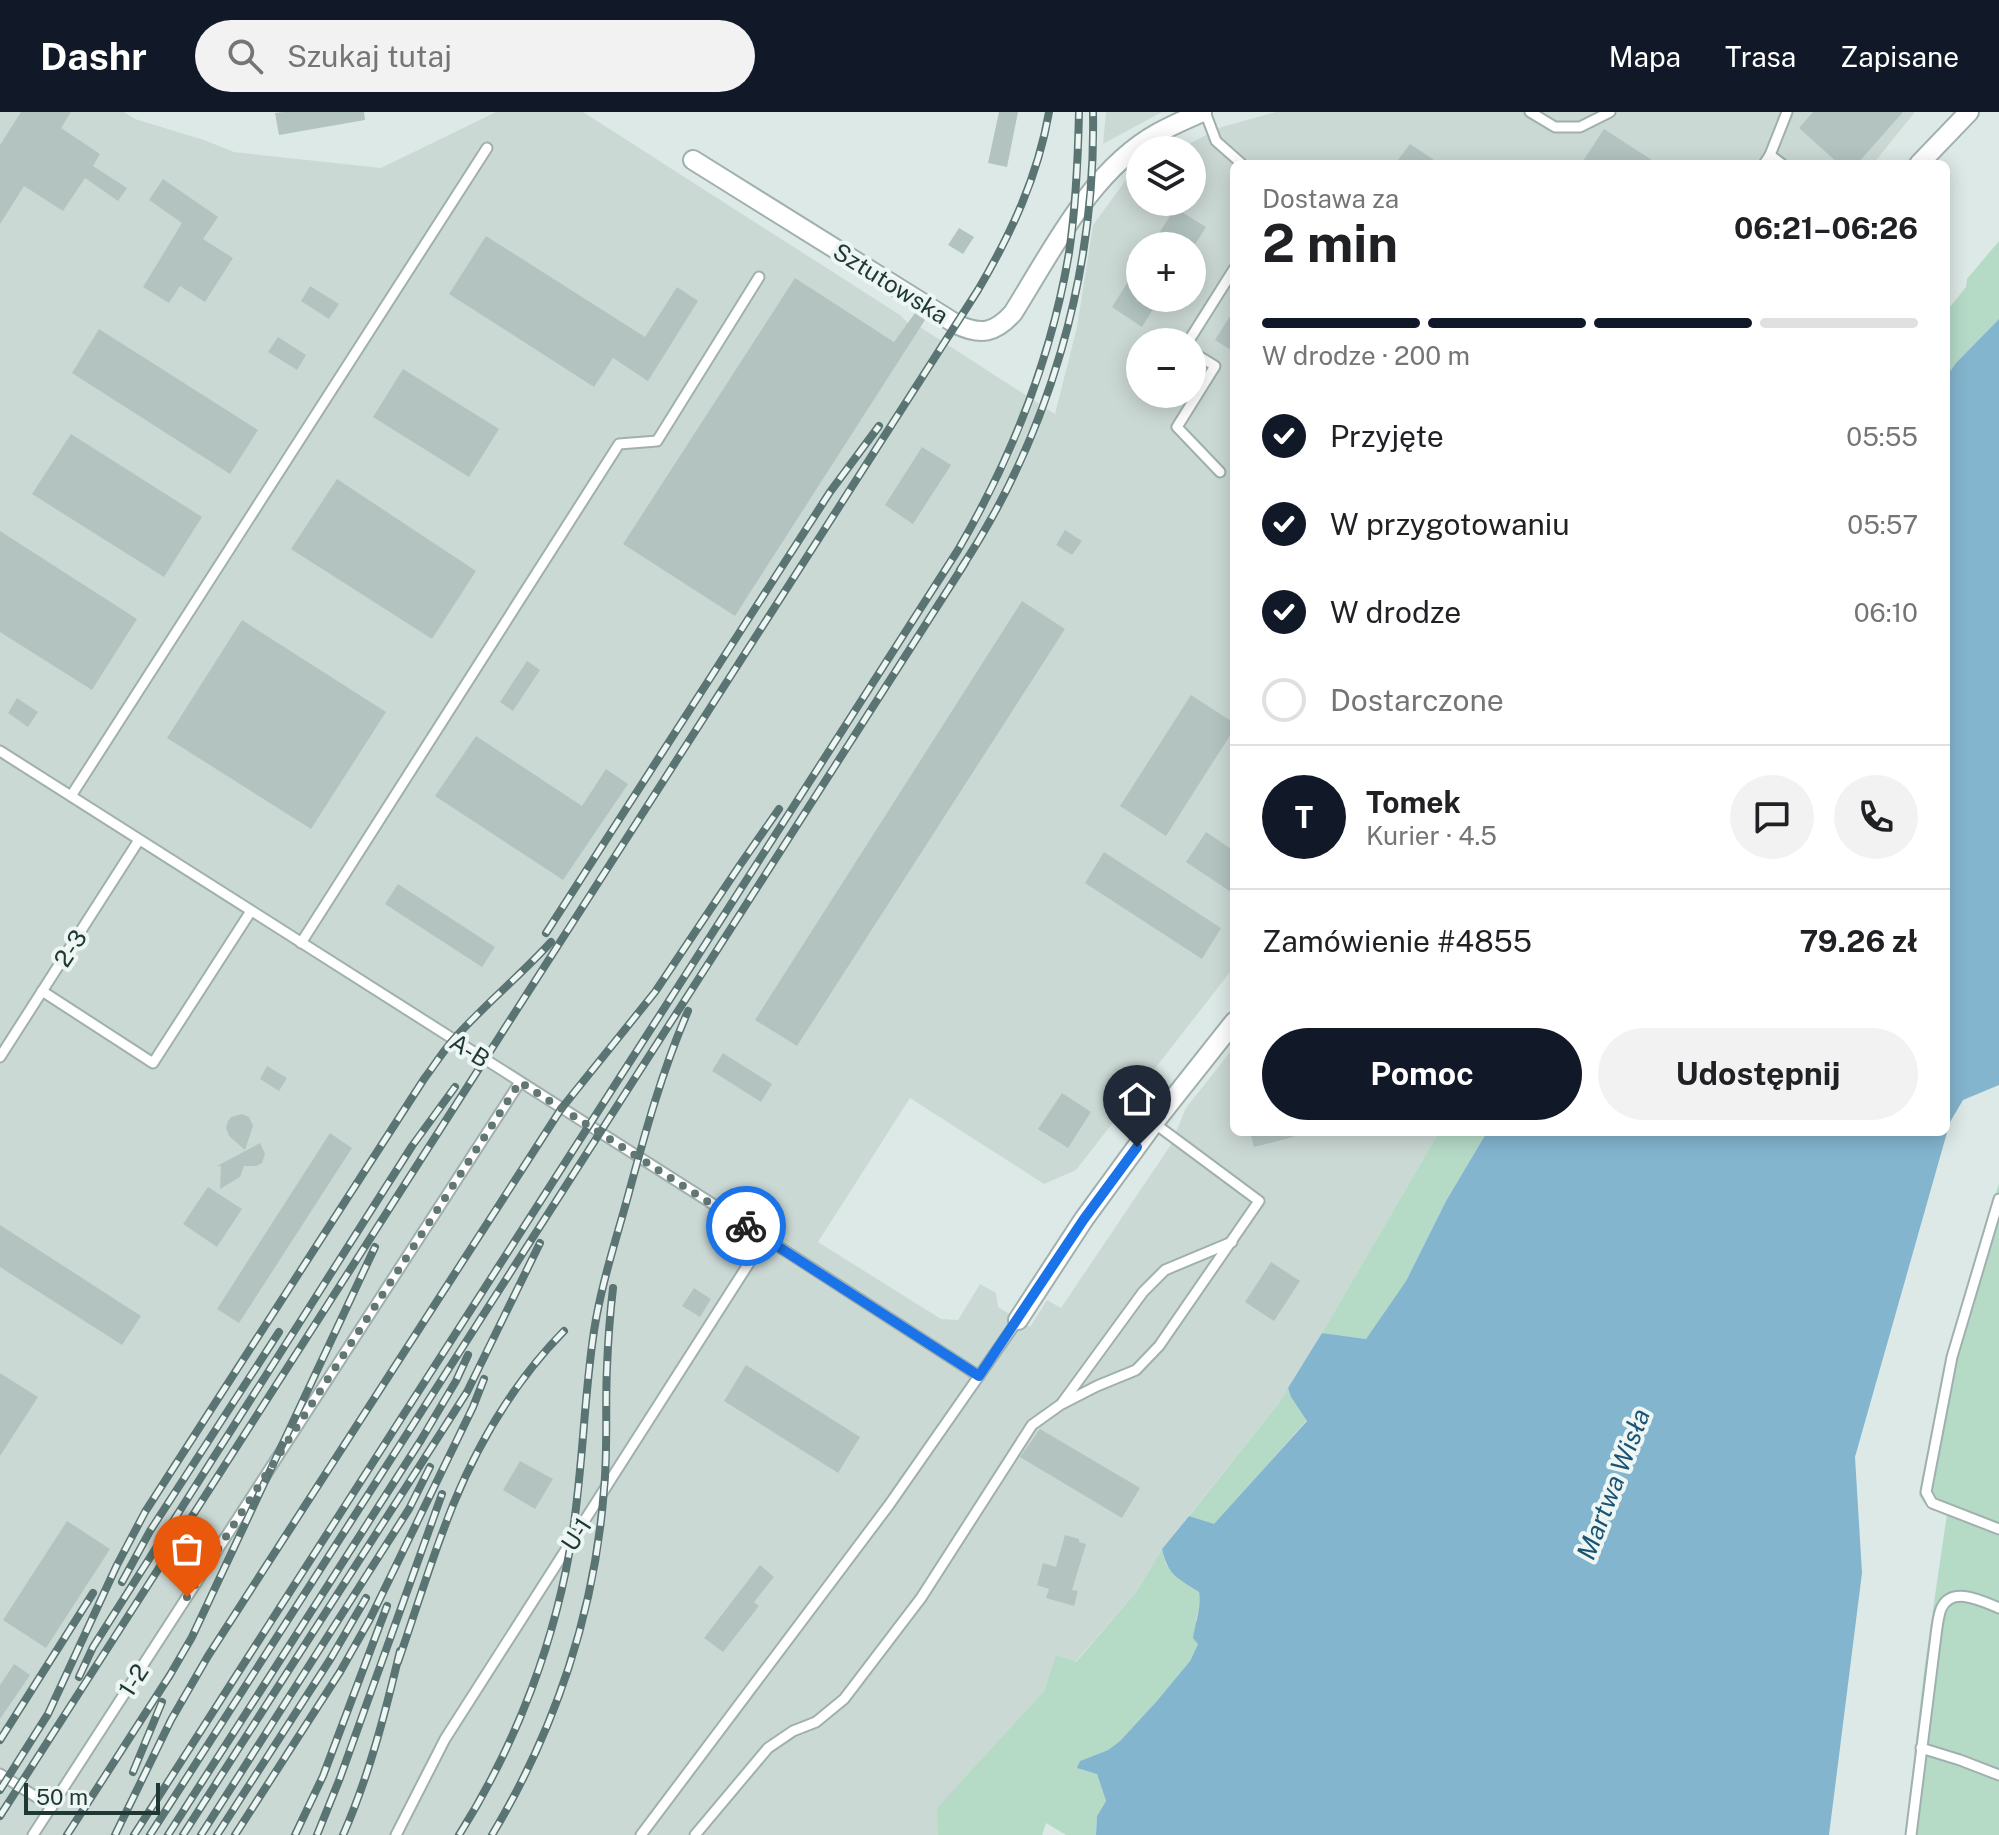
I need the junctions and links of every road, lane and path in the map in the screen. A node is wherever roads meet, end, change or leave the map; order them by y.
1 (1203, 112) edge
2 (1530, 112) edge
3 (1610, 112) edge
4 (1787, 112) edge
5 (1969, 112) edge
6 (487, 148) dead end
7 (1770, 155) junction
8 (693, 160) dead end
9 (1237, 160) edge
10 (1767, 160) edge
11 (1777, 160) edge
12 (1923, 160) edge
13 (1230, 275) edge
14 (759, 277) dead end
15 (1197, 328) edge
16 (1206, 361) edge
17 (1206, 380) edge
18 (1189, 408) edge
19 (1220, 472) dead end
20 (0, 751) edge
21 (71, 796) junction
22 (139, 840) junction
23 (251, 911) junction
24 (301, 943) junction
25 (42, 991) junction
26 (1230, 1027) edge
27 (0, 1057) edge
28 (520, 1082) junction
29 (1154, 1123) junction
30 (1998, 1204) edge
31 (765, 1238) junction
32 (1232, 1242) junction
33 (1018, 1320) joint
34 (979, 1376) junction
35 (1060, 1405) junction
36 (1999, 1529) edge
37 (1999, 1608) edge
38 (1921, 1748) junction
39 (0, 1774) edge
40 (1999, 1775) edge
41 (52, 1807) junction
42 (33, 1835) edge
43 (396, 1835) edge
44 (641, 1835) edge
45 (695, 1835) edge
46 (1911, 1835) edge

1 - 8 street, Sztutowska
1 - 9 lane
2 - 3 lane
4 - 7 lane
5 - 12 street
6 - 21 lane
7 - 10 lane
7 - 11 lane
13 - 15 lane
14 - 24 lane
16 - 17 lane
18 - 19 lane
20 - 21 lane, A-B
21 - 22 lane, A-B
22 - 23 lane, A-B
22 - 25 lane, 2-3
23 - 24 lane, A-B
23 - 25 lane
24 - 28 lane, A-B
25 - 27 lane, 2-3
26 - 29 street
28 - 31 lane, A-B
28 - 41 lane, 1-2
29 - 32 lane
29 - 33 street
30 - 36 lane
31 - 34 lane, A-B
31 - 43 lane, U-1
32 - 35 lane
32 - 35 lane
33 - 34 lane
34 - 44 lane
35 - 45 lane
37 - 38 lane
38 - 40 lane
38 - 46 lane
39 - 41 lane
41 - 42 lane, 1-2

